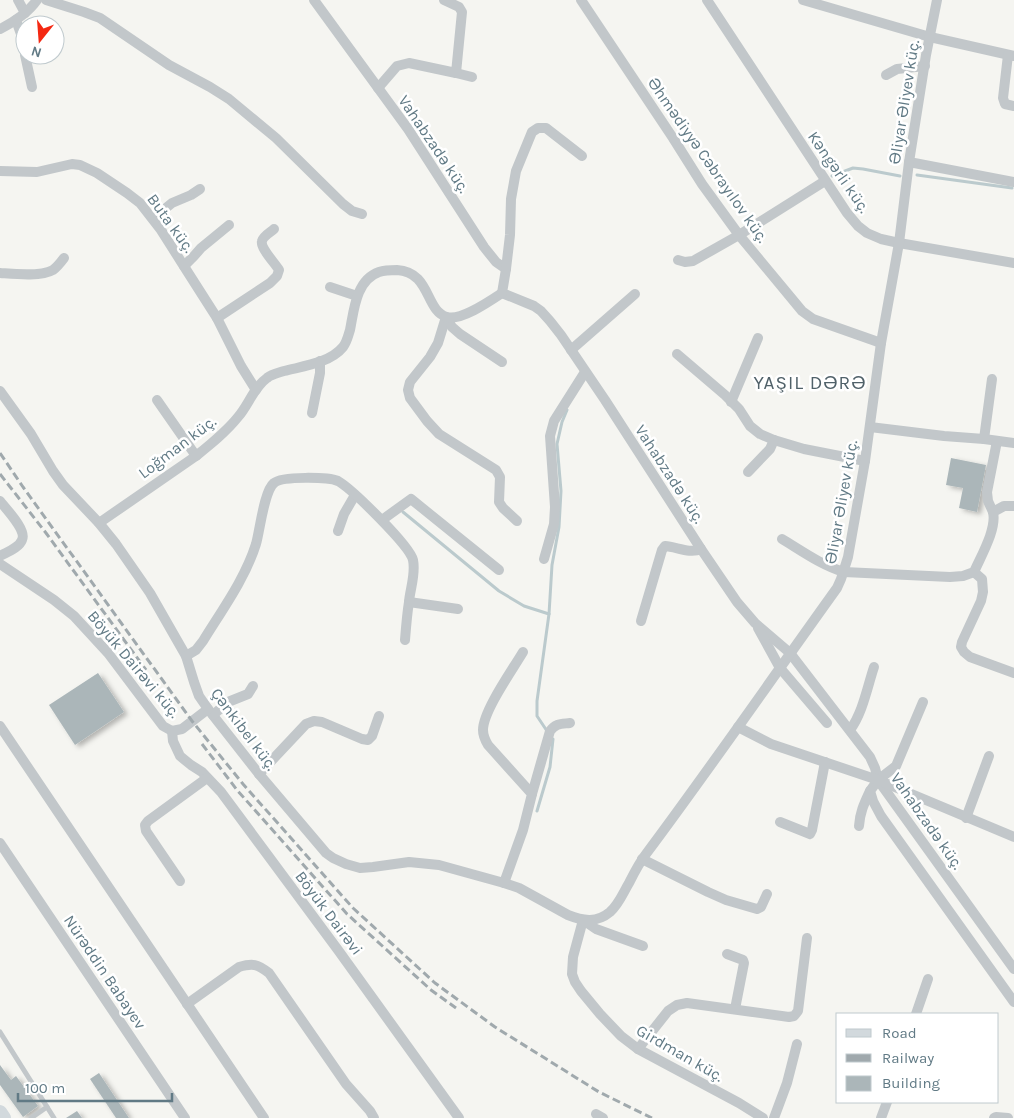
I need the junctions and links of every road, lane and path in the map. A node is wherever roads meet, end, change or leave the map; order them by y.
1 (18, 0) edge
2 (37, 0) edge
3 (46, 0) edge
4 (314, 0) edge
5 (444, 0) edge
6 (581, 0) edge
7 (707, 0) edge
8 (803, 0) edge
9 (937, 0) edge
10 (25, 13) junction
11 (22, 15) edge
12 (15, 21) edge
13 (0, 29) edge
14 (930, 36) junction
15 (1011, 56) edge
16 (27, 65) edge
17 (925, 66) junction
18 (456, 73) junction
19 (886, 75) dead end
20 (472, 77) dead end
21 (32, 87) dead end
22 (378, 88) junction
23 (1014, 106) edge
24 (582, 156) dead end
25 (909, 162) junction
26 (0, 171) edge
27 (825, 180) junction
28 (1014, 182) edge
29 (200, 189) dead end
30 (362, 214) dead end
31 (154, 220) junction
32 (229, 225) dead end
33 (274, 229) dead end
34 (740, 235) junction
35 (899, 243) junction
36 (64, 258) dead end
37 (678, 260) dead end
38 (1014, 263) edge
39 (184, 266) junction
40 (506, 269) junction
41 (0, 273) edge
42 (330, 287) dead end
43 (502, 293) junction
44 (635, 294) dead end
45 (357, 296) junction
46 (446, 317) junction
47 (216, 318) junction
48 (758, 338) dead end
49 (881, 343) junction
50 (571, 350) junction
51 (677, 354) dead end
52 (320, 361) junction
53 (502, 362) dead end
54 (586, 372) junction
55 (992, 379) dead end
56 (256, 390) junction
57 (0, 391) edge
58 (157, 400) dead end
59 (731, 402) junction
60 (312, 413) dead end
61 (870, 427) junction
62 (984, 439) junction
63 (774, 440) junction
64 (998, 441) junction
65 (1014, 443) edge
66 (196, 456) junction
67 (865, 461) junction
68 (748, 472) dead end
69 (355, 495) junction
70 (0, 500) edge
71 (1014, 506) edge
72 (993, 512) junction
73 (382, 520) junction
74 (517, 521) dead end
75 (99, 523) junction
76 (338, 531) dead end
77 (782, 539) dead end
78 (701, 549) junction
79 (0, 556) edge
80 (544, 559) dead end
81 (0, 564) edge
82 (499, 570) dead end
83 (844, 572) junction
84 (974, 572) junction
85 (409, 602) junction
86 (458, 609) dead end
87 (641, 621) dead end
88 (755, 623) junction
89 (405, 640) dead end
90 (523, 652) dead end
91 (790, 653) junction
92 (186, 656) junction
93 (874, 667) dead end
94 (780, 668) junction
95 (1014, 673) edge
96 (253, 686) dead end
97 (923, 702) dead end
98 (210, 712) junction
99 (379, 716) dead end
100 (570, 723) dead end
101 (827, 723) dead end
102 (0, 726) edge
103 (738, 727) junction
104 (850, 730) junction
105 (172, 731) junction
106 (989, 756) dead end
107 (825, 762) junction
108 (259, 774) junction
109 (208, 778) junction
110 (878, 780) junction
111 (870, 791) junction
112 (532, 794) junction
113 (966, 818) junction
114 (780, 822) dead end
115 (859, 826) dead end
116 (1014, 838) edge
117 (0, 843) edge
118 (642, 859) junction
119 (180, 881) dead end
120 (504, 883) junction
121 (767, 894) dead end
122 (583, 920) junction
123 (806, 938) dead end
124 (643, 946) dead end
125 (727, 954) dead end
126 (1014, 970) edge
127 (928, 979) dead end
128 (1014, 1002) edge
129 (187, 1004) junction
130 (735, 1009) junction
131 (916, 1013) edge
132 (0, 1032) edge
133 (797, 1044) dead end
134 (638, 1049) junction
135 (887, 1103) edge
136 (47, 1107) junction
137 (0, 1112) edge
138 (4, 1118) edge
139 (31, 1118) edge
140 (54, 1118) edge
141 (185, 1118) edge
142 (264, 1118) edge
143 (374, 1118) edge
144 (458, 1118) edge
145 (763, 1118) edge
146 (774, 1118) edge
147 (881, 1118) edge
148 (994, 1118) edge
149 (1008, 1118) edge

1 - 10 street
2 - 10 street
3 - 30 street
4 - 22 street, Vahabzadə küç.
5 - 18 street
6 - 34 street, Əhmədiyyə Cəbrayılov küç.
7 - 27 street, Kəngərli küç.
8 - 14 street
9 - 14 street, Əliyar Əliyev küç.
10 - 11 street
12 - 13 street
14 - 15 street
14 - 17 street, Əliyar Əliyev küç.
15 - 23 street
16 - 21 street
17 - 19 street
17 - 25 street, Əliyar Əliyev küç.
18 - 20 street
18 - 22 street
22 - 40 street, Vahabzadə küç.
24 - 40 street
25 - 28 street
25 - 35 street, Əliyar Əliyev küç.
26 - 31 street, Buta küç.
27 - 34 street
27 - 35 street, Kəngərli küç.
29 - 31 street
31 - 39 street, Buta küç.
32 - 39 street
33 - 47 street
34 - 37 street
34 - 49 street, Əhmədiyyə Cəbrayılov küç.
35 - 38 street, Kəngərli küç.
35 - 49 street, Əliyar Əliyev küç.
36 - 41 street
39 - 47 street, Buta küç.
40 - 43 street
42 - 45 street
43 - 46 street
43 - 50 street, Vahabzadə küç.
44 - 50 street
45 - 46 street, Loğman küç.
45 - 52 street, Loğman küç.
46 - 53 street, Loğman küç.
46 - 74 street
47 - 56 street, Buta küç.
48 - 59 street
49 - 61 street, Əliyar Əliyev küç.
50 - 54 street, Vahabzadə küç.
51 - 59 street
52 - 56 street, Loğman küç.
52 - 60 street
54 - 78 street, Vahabzadə küç.
54 - 80 street
55 - 62 street
56 - 66 street, Loğman küç.
57 - 75 street, Çənkibel küç.
58 - 66 street
59 - 63 street
61 - 62 street
61 - 67 street, Əliyar Əliyev küç.
62 - 64 street
63 - 67 street
63 - 68 street
64 - 65 street
64 - 72 street
66 - 75 street, Loğman küç.
67 - 83 street, Əliyar Əliyev küç.
69 - 73 street
69 - 76 street
69 - 92 street
70 - 79 street
71 - 72 street
72 - 84 street
73 - 82 street
73 - 85 street
75 - 92 street, Çənkibel küç.
77 - 83 street
78 - 87 street
78 - 88 street, Vahabzadə küç.
81 - 105 street, Böyük Dairəvi küç.
83 - 84 street
83 - 91 street, Əliyar Əliyev küç.
84 - 95 street
85 - 86 street
85 - 89 street
88 - 91 street, Vahabzadə küç.
88 - 94 street
90 - 112 street
91 - 94 street, Əliyar Əliyev küç.
91 - 104 street, Vahabzadə küç.
92 - 98 street, Çənkibel küç.
93 - 104 street
94 - 101 street
94 - 103 street, Əliyar Əliyev küç.
96 - 98 street
97 - 110 street
98 - 105 street
98 - 108 street, Çənkibel küç.
99 - 108 street
100 - 112 street
102 - 129 street
103 - 107 street
103 - 118 street, Əliyar Əliyev küç.
104 - 110 street, Vahabzadə küç.
105 - 109 street, Böyük Dairəvi
106 - 113 street
107 - 110 street
107 - 114 street
108 - 120 street, Çənkibel küç.
109 - 119 street
109 - 144 street, Böyük Dairəvi
110 - 111 street
110 - 113 street
110 - 126 street, Vahabzadə küç.
111 - 115 street
111 - 128 street
112 - 120 street
113 - 116 street
117 - 141 street, Nürəddin Babayev
118 - 121 street
118 - 122 street, Əliyar Əliyev küç.
120 - 122 street, Çənkibel küç.
122 - 124 street, Çənkibel küç.
122 - 134 street, Girdman küç.
123 - 130 street
125 - 130 street
127 - 131 street
129 - 142 street
129 - 143 street
130 - 134 street
132 - 136 lane
133 - 146 street
134 - 145 street, Girdman küç.
135 - 147 street
136 - 139 lane
136 - 140 lane
137 - 138 street
148 - 149 street

